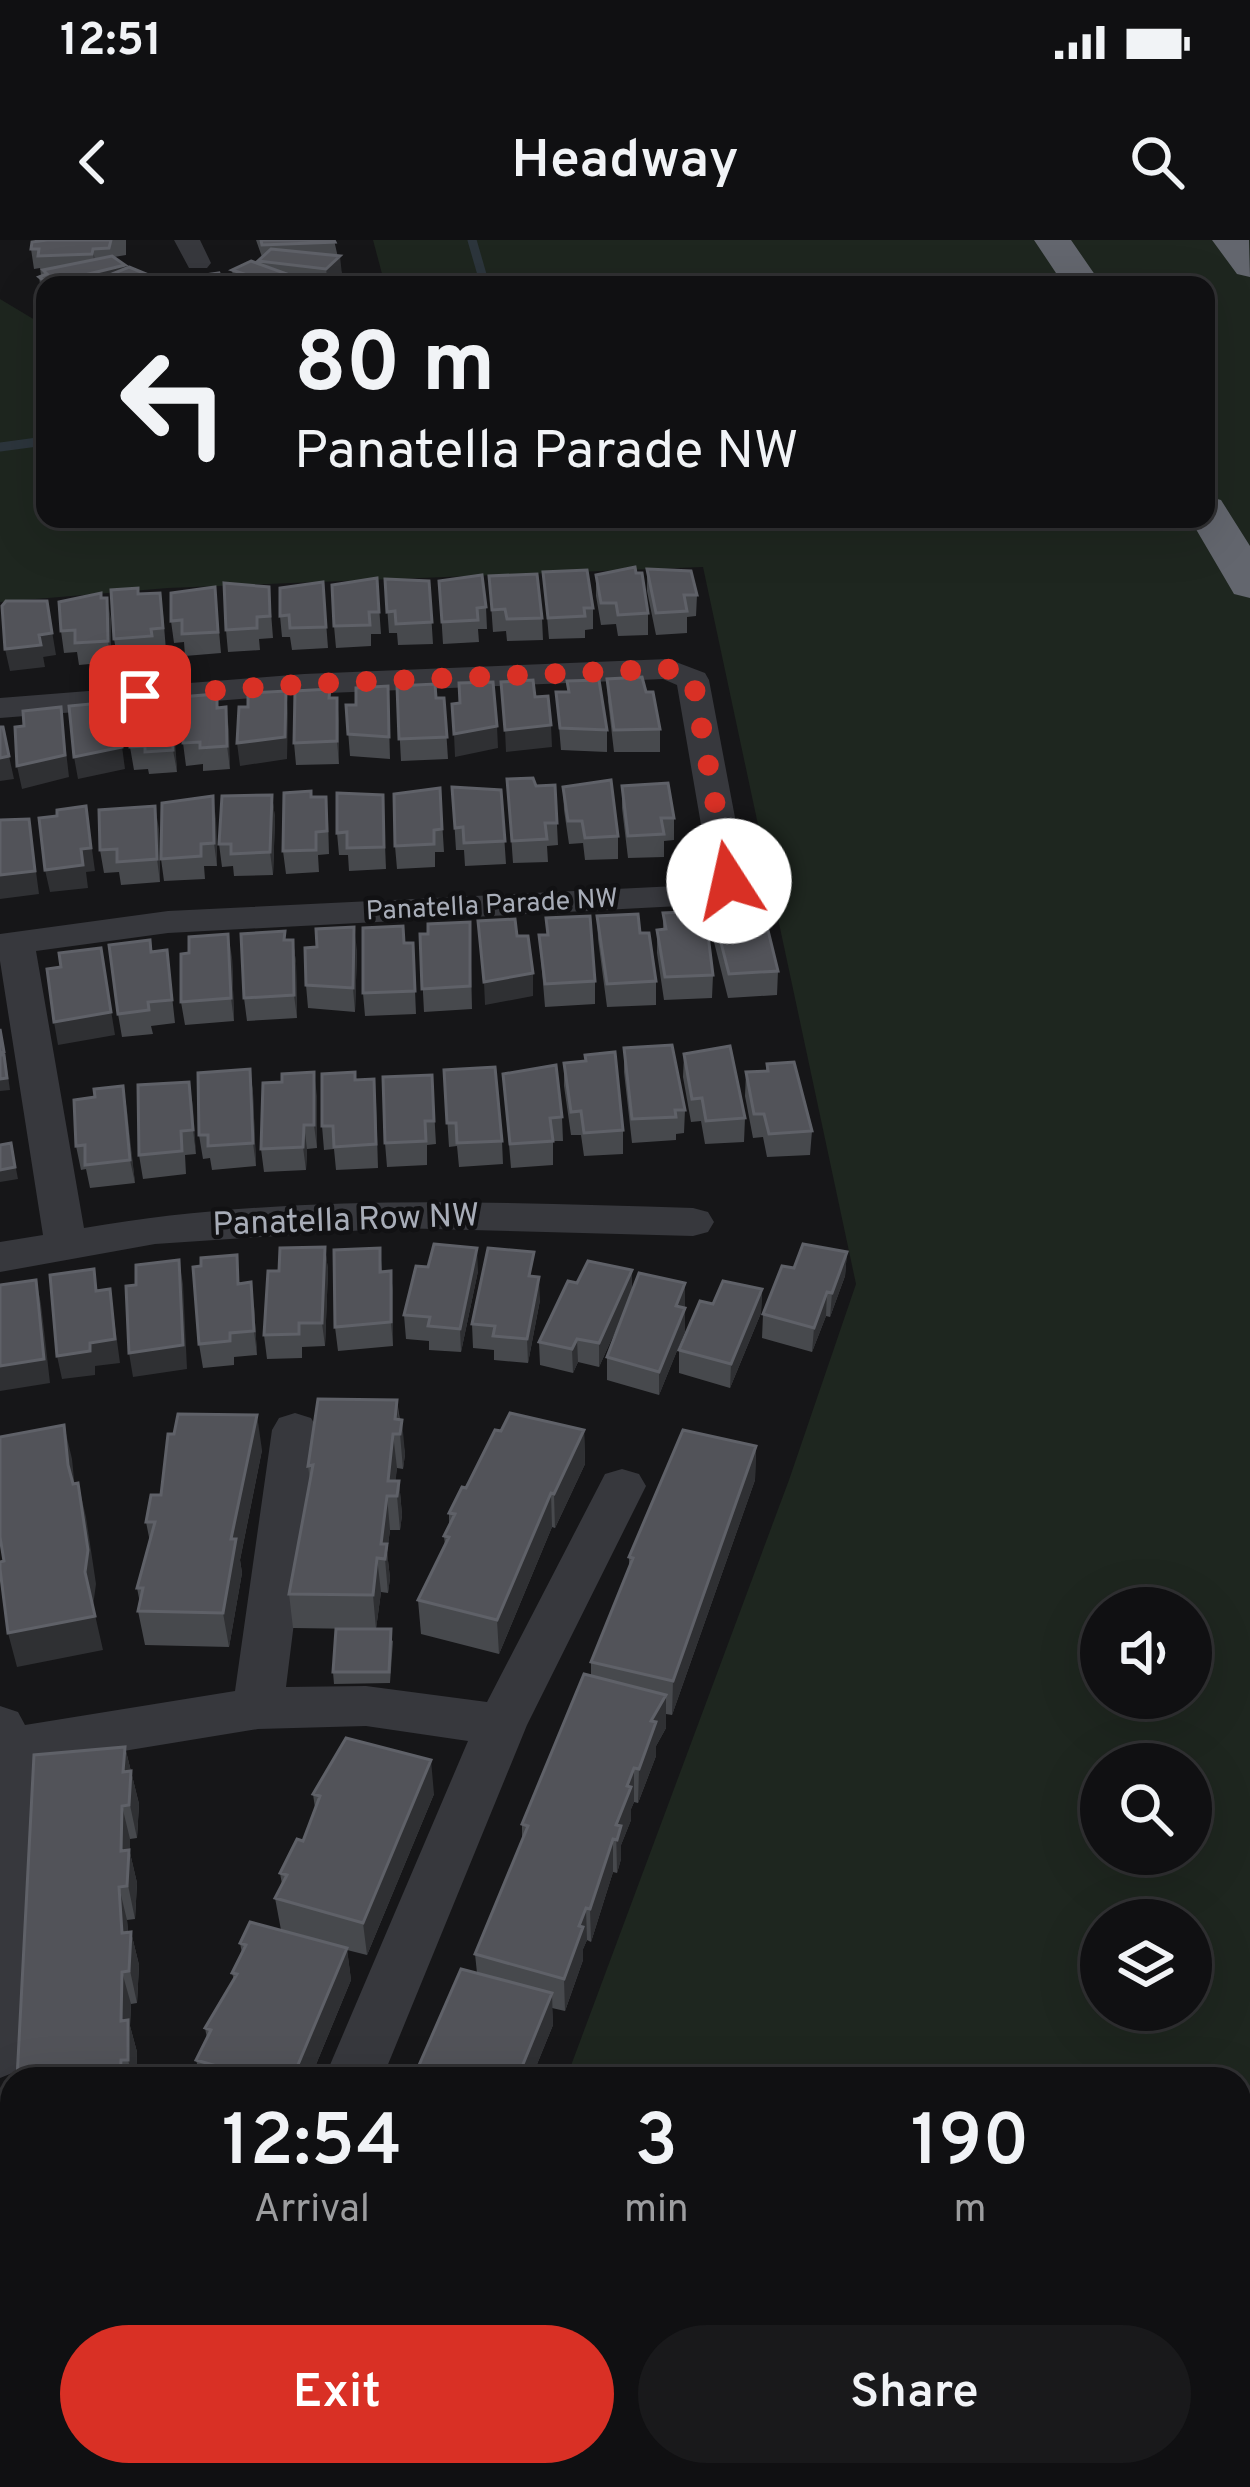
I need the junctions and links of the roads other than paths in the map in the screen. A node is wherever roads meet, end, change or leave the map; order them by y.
1 (1050, 240) edge
2 (1231, 240) edge
3 (1250, 262) edge
4 (1073, 276) edge
5 (1215, 480) edge
6 (1215, 524) edge
7 (1250, 532) edge
8 (1250, 584) edge
9 (0, 708) edge
10 (8, 944) edge
11 (693, 1222) dead end
12 (66, 1246) junction
13 (0, 1257) edge
14 (295, 1430) dead end
15 (622, 1486) dead end
16 (257, 1708) junction
17 (501, 1725) junction
18 (1, 1742) edge
19 (0, 2052) edge
20 (357, 2067) edge

1 - 4 highway
2 - 3 highway
5 - 7 highway
6 - 8 highway
9 - 10 street, Panatella Parade NW
10 - 12 street
11 - 12 street, Panatella Row NW
12 - 13 street, Panatella Row NW
14 - 16 street
15 - 17 street
16 - 17 street
16 - 18 street
17 - 20 street
18 - 19 street

